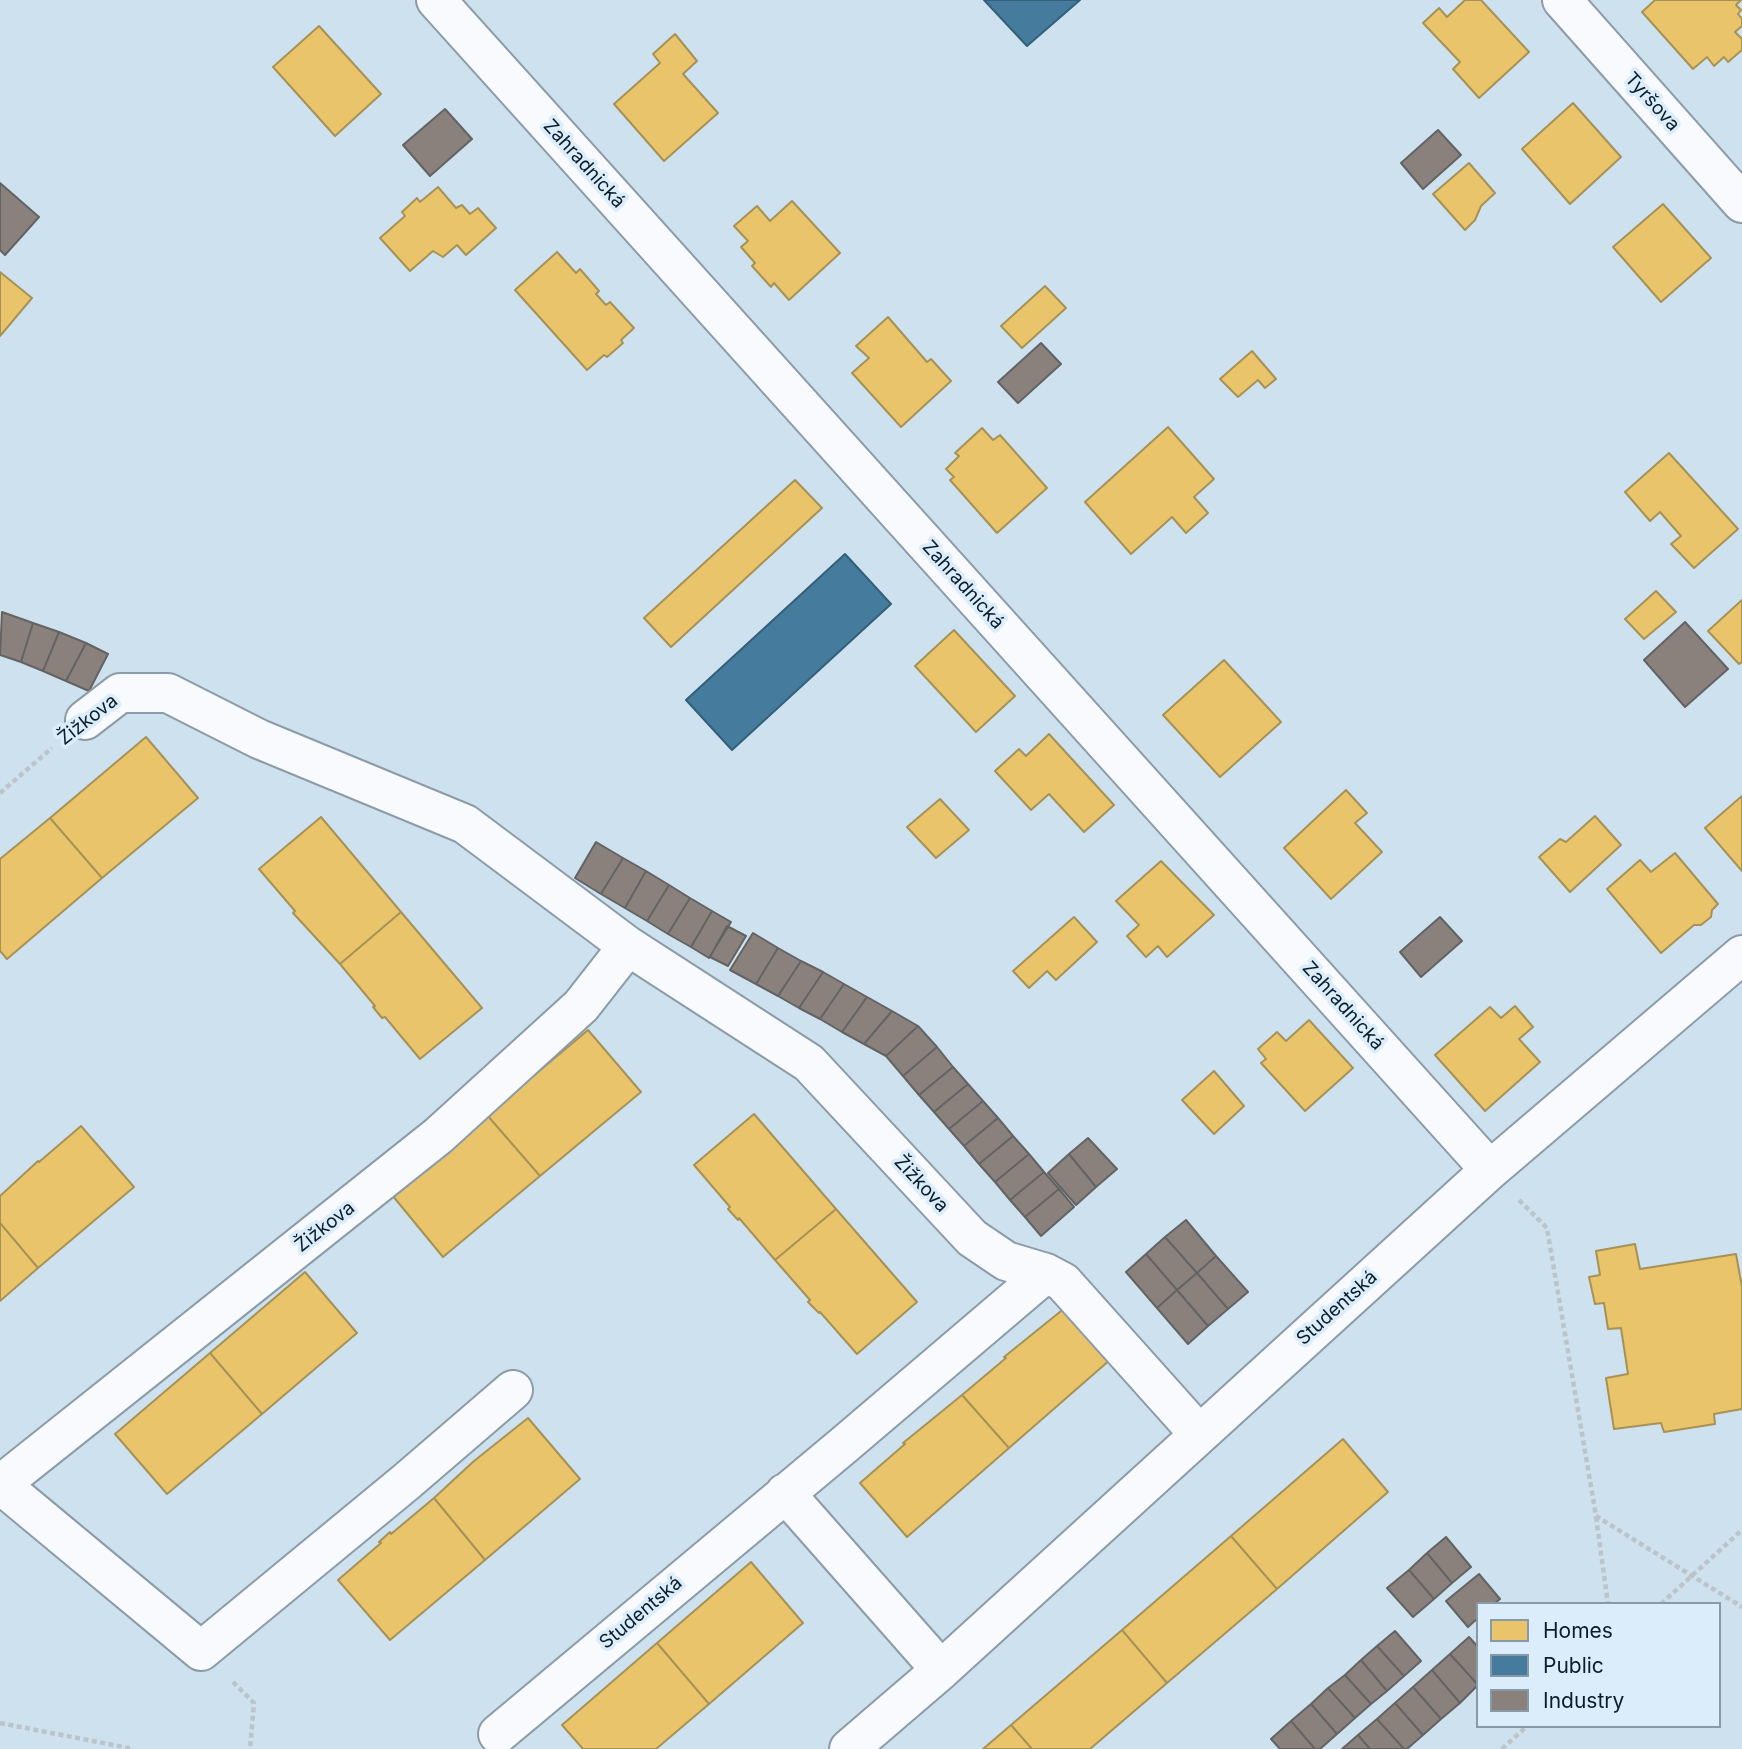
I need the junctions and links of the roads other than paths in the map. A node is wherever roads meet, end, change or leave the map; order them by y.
1 (436, 0) edge
2 (1562, 0) edge
3 (1742, 204) edge
4 (85, 720) road end
5 (628, 946) junction
6 (1742, 955) edge
7 (1490, 1170) junction
8 (1046, 1273) junction
9 (513, 1390) dead end
10 (1199, 1434) junction
11 (0, 1484) edge
12 (785, 1493) junction
13 (941, 1670) junction
14 (498, 1734) dead end
15 (849, 1749) edge

1 - 7 street, Zahradnická
2 - 3 street, Tyršova
4 - 5 street, Žižkova
5 - 8 street, Žižkova
5 - 11 street, Žižkova
6 - 7 street, Studentská
7 - 10 street, Studentská
8 - 10 street, Žižkova
8 - 12 street, Studentská
9 - 11 street, Žižkova
10 - 13 street, Studentská
12 - 13 street
12 - 14 street, Studentská
13 - 15 street, Studentská

